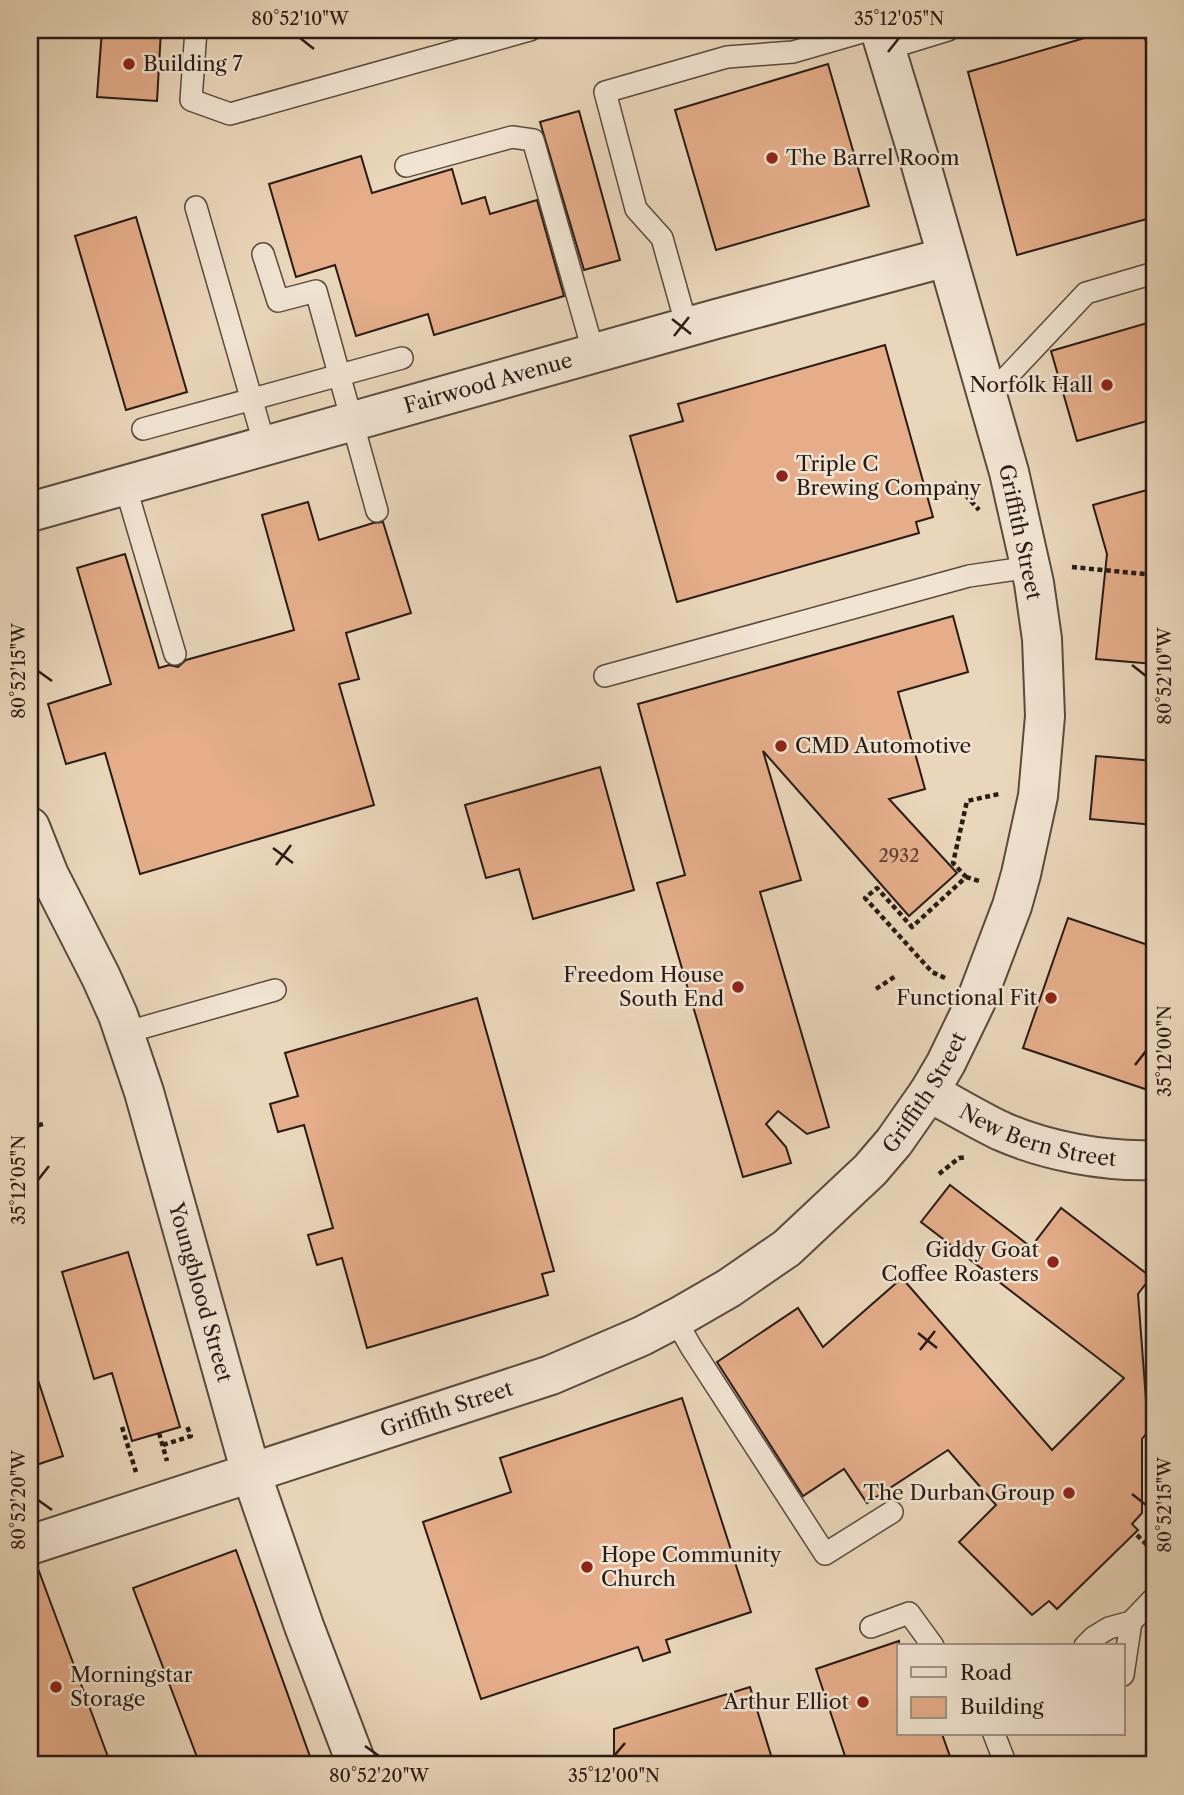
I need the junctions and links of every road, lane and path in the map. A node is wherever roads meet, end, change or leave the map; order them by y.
1 (196, 30) edge
2 (530, 30) edge
3 (948, 30) edge
4 (879, 36) edge
5 (406, 166) dead end
6 (196, 207) dead end
7 (263, 254) dead end
8 (947, 257) junction
9 (1154, 273) edge
10 (687, 327) junction
11 (594, 354) junction
12 (402, 358) dead end
13 (339, 375) junction
14 (987, 398) junction
15 (251, 399) junction
16 (352, 422) junction
17 (143, 429) dead end
18 (265, 446) junction
19 (954, 482) dead end
20 (125, 485) junction
21 (377, 511) dead end
22 (980, 511) dead end
23 (30, 512) edge
24 (1030, 567) junction
25 (1072, 567) dead end
26 (1154, 575) edge
27 (175, 654) dead end
28 (606, 676) dead end
29 (1000, 782) dead end
30 (30, 827) edge
31 (966, 877) junction
32 (979, 881) dead end
33 (897, 975) dead end
34 (945, 978) dead end
35 (876, 989) dead end
36 (275, 990) dead end
37 (124, 1034) junction
38 (929, 1092) junction
39 (46, 1123) dead end
40 (30, 1128) edge
41 (1154, 1160) edge
42 (675, 1319) junction
43 (186, 1424) dead end
44 (122, 1427) dead end
45 (159, 1433) dead end
46 (163, 1445) junction
47 (169, 1468) dead end
48 (251, 1473) junction
49 (138, 1480) dead end
50 (892, 1512) dead end
51 (1137, 1535) dead end
52 (30, 1545) edge
53 (1154, 1552) edge
54 (1154, 1598) edge
55 (1131, 1622) junction
56 (872, 1627) dead end
57 (932, 1644) edge
58 (1087, 1644) edge
59 (1124, 1668) edge
60 (995, 1736) edge
61 (357, 1765) edge
62 (1006, 1765) edge

1 - 2 lane
3 - 4 lane
4 - 8 street, Griffith Street
4 - 10 lane
5 - 11 lane
6 - 15 lane
7 - 13 lane
8 - 10 street, Fairwood Avenue
8 - 14 street, Griffith Street
9 - 14 lane
10 - 11 street, Fairwood Avenue
11 - 16 street, Fairwood Avenue
12 - 13 lane
13 - 15 lane
13 - 16 lane
14 - 24 street, Griffith Street
15 - 17 lane
15 - 18 lane
16 - 18 street, Fairwood Avenue
16 - 21 lane
18 - 20 street, Fairwood Avenue
19 - 22 path
20 - 23 street, Fairwood Avenue
20 - 27 lane
24 - 28 lane
24 - 38 street, Griffith Street
25 - 26 path
29 - 31 path
30 - 37 street, Youngblood Street
31 - 32 path
31 - 34 path
33 - 35 path
36 - 37 lane
37 - 48 street, Youngblood Street
38 - 41 street, New Bern Street
38 - 42 street, Griffith Street
39 - 40 path
42 - 48 street, Griffith Street
42 - 50 lane
43 - 46 path
44 - 49 path
45 - 46 path
46 - 47 path
48 - 52 street, Griffith Street
48 - 61 street, Youngblood Street
51 - 53 path
54 - 55 lane
55 - 58 lane
55 - 59 lane
56 - 57 lane
60 - 62 lane

